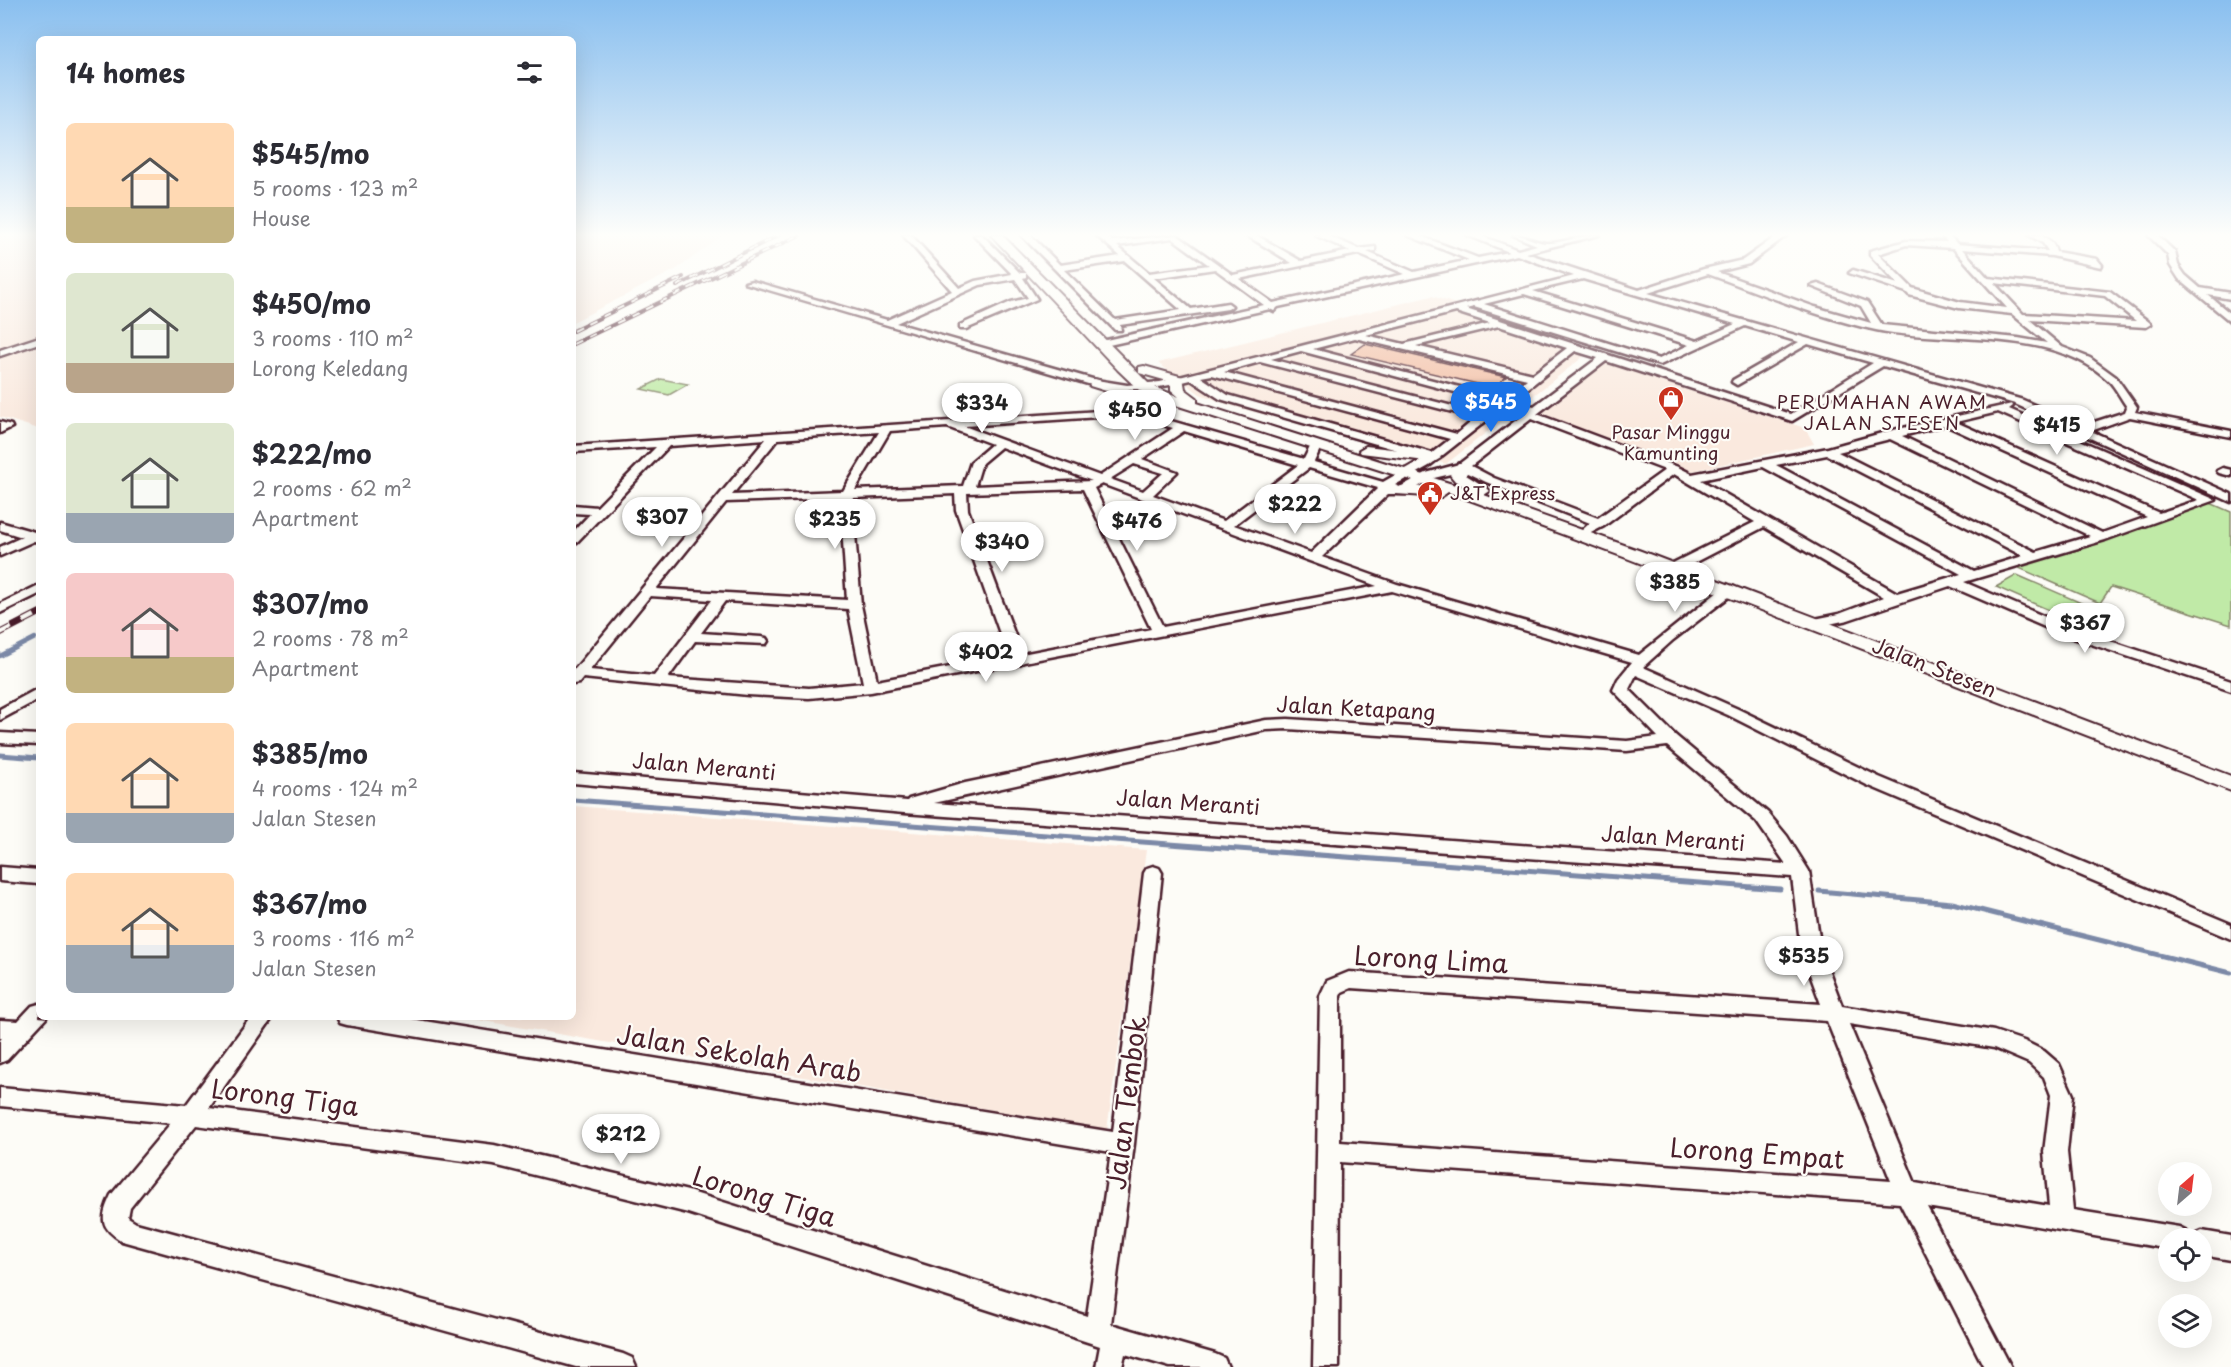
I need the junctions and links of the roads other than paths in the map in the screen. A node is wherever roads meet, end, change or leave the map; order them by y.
1 (804, 299) edge
2 (942, 299) edge
3 (1033, 299) edge
4 (1058, 299) edge
5 (1064, 299) edge
6 (1088, 299) edge
7 (1174, 299) edge
8 (1259, 299) edge
9 (1287, 299) edge
10 (1292, 299) edge
11 (1341, 299) edge
12 (1494, 299) edge
13 (1549, 299) edge
14 (1632, 299) edge
15 (1659, 299) edge
16 (1782, 299) edge
17 (1850, 299) edge
18 (1933, 299) edge
19 (2004, 299) edge
20 (2114, 299) edge
21 (2207, 299) edge
22 (1266, 304) junction
23 (1475, 304) junction
24 (1456, 309) junction
25 (1189, 312) junction
26 (1282, 312) junction
27 (2018, 314) junction
28 (2231, 319) edge
29 (888, 323) junction
30 (1112, 323) junction
31 (1499, 323) junction
32 (1744, 323) junction
33 (963, 327) dead end
34 (1732, 328) junction
35 (1880, 328) junction
36 (1353, 335) junction
37 (1127, 338) junction
38 (36, 341) edge
39 (1143, 341) dead end
40 (1807, 341) junction
41 (1106, 342) junction
42 (1700, 345) junction
43 (1402, 346) junction
44 (1797, 346) junction
45 (1574, 347) junction
46 (1301, 348) junction
47 (2062, 350) junction
48 (0, 353) edge
49 (1564, 355) junction
50 (1605, 357) junction
51 (1260, 359) junction
52 (1594, 365) junction
53 (1878, 365) junction
54 (1123, 367) junction
55 (1144, 370) junction
56 (1211, 371) junction
57 (1192, 376) junction
58 (1536, 378) junction
59 (1178, 380) junction
60 (1737, 382) dead end
61 (1095, 383) junction
62 (1152, 386) junction
63 (1192, 401) junction
64 (1507, 402) junction
65 (2019, 402) junction
66 (2000, 409) junction
67 (1533, 412) junction
68 (1210, 413) junction
69 (2129, 414) junction
70 (1486, 418) junction
71 (1945, 421) junction
72 (945, 423) junction
73 (0, 425) edge
74 (887, 427) junction
75 (1183, 427) junction
76 (0, 430) edge
77 (2082, 430) junction
78 (1302, 433) junction
79 (776, 434) junction
80 (1889, 434) junction
81 (2231, 434) edge
82 (1460, 438) junction
83 (666, 443) junction
84 (999, 443) junction
85 (1316, 445) junction
86 (576, 449) edge
87 (1828, 451) junction
88 (1434, 458) junction
89 (1134, 460) junction
90 (1308, 463) junction
91 (1766, 464) junction
92 (1463, 466) junction
93 (1674, 469) junction
94 (1420, 474) junction
95 (1691, 478) junction
96 (1104, 480) junction
97 (1087, 486) junction
98 (1384, 489) junction
99 (965, 490) junction
100 (1401, 491) junction
101 (1484, 492) junction
102 (846, 495) junction
103 (1146, 495) junction
104 (2231, 498) edge
105 (722, 499) junction
106 (576, 509) edge
107 (599, 511) junction
108 (2157, 517) junction
109 (1536, 521) junction
110 (1766, 521) junction
111 (0, 526) edge
112 (1225, 526) junction
113 (1594, 527) junction
114 (576, 536) edge
115 (36, 537) edge
116 (2101, 537) junction
117 (0, 552) edge
118 (1635, 555) junction
119 (2033, 556) junction
120 (1313, 558) junction
121 (1672, 569) junction
122 (1971, 575) junction
123 (1955, 583) junction
124 (1392, 586) junction
125 (1729, 590) junction
126 (36, 591) edge
127 (646, 592) junction
128 (722, 597) junction
129 (1894, 598) junction
130 (854, 605) junction
131 (0, 609) edge
132 (1815, 622) junction
133 (1159, 632) junction
134 (691, 637) junction
135 (760, 641) dead end
136 (1017, 661) junction
137 (1637, 664) junction
138 (576, 675) edge
139 (576, 676) edge
140 (657, 682) junction
141 (2231, 686) edge
142 (871, 687) junction
143 (36, 695) edge
144 (0, 715) edge
145 (0, 738) edge
146 (36, 740) edge
147 (1670, 740) junction
148 (576, 778) edge
149 (2231, 784) edge
150 (904, 807) junction
151 (1800, 871) junction
152 (1153, 873) dead end
153 (0, 874) edge
154 (36, 877) edge
155 (2231, 932) edge
156 (1834, 1012) junction
157 (36, 1015) edge
158 (261, 1020) edge
159 (365, 1020) edge
160 (0, 1029) edge
161 (21, 1030) junction
162 (0, 1054) edge
163 (0, 1097) edge
164 (191, 1115) junction
165 (1123, 1144) junction
166 (1328, 1151) junction
167 (1907, 1193) junction
168 (2063, 1220) junction
169 (2158, 1236) edge
170 (2212, 1245) edge
171 (2231, 1248) edge
172 (1106, 1335) junction
173 (622, 1367) edge
174 (1109, 1367) edge
175 (1215, 1367) edge
176 (1326, 1367) edge
177 (1998, 1367) edge

1 - 29 street
2 - 29 street
3 - 33 street
4 - 41 main road
5 - 41 main road
6 - 30 street
7 - 25 street
8 - 22 street
9 - 22 street
10 - 22 street
11 - 26 street
12 - 23 street
13 - 42 street
14 - 34 street
15 - 32 street
16 - 35 street
17 - 35 street
18 - 27 street
19 - 27 street
20 - 27 street
21 - 28 street
22 - 25 street
22 - 26 street
22 - 37 street
23 - 24 street
23 - 42 street
24 - 31 street
24 - 36 street
25 - 30 street
26 - 39 street
27 - 47 street
29 - 61 street
30 - 37 street
31 - 43 street
31 - 45 street
32 - 34 street
32 - 40 street
34 - 42 street
34 - 44 street
35 - 47 street
36 - 43 street
36 - 46 street
37 - 41 street
38 - 48 street
40 - 44 street
40 - 53 street
41 - 54 main road
41 - 55 main road
43 - 58 street
44 - 53 street
44 - 60 street
45 - 49 street
45 - 50 street
46 - 51 street
46 - 64 street
47 - 69 street
49 - 52 street
49 - 58 street
50 - 52 street
50 - 53 street
51 - 56 street
51 - 70 street
52 - 67 street
53 - 65 street
54 - 61 main road
54 - 62 main road
55 - 59 main road
55 - 62 main road
56 - 57 street
56 - 82 street
57 - 59 street
57 - 88 street
58 - 64 street
59 - 62 street
59 - 63 main road
61 - 62 street
61 - 68 main road
62 - 63 main road
62 - 68 main road
63 - 78 main road
64 - 67 street
64 - 70 street
65 - 66 street
65 - 77 street
66 - 71 street
66 - 108 street
67 - 92 street
67 - 93 street
68 - 85 main road
69 - 77 street
69 - 81 street
70 - 82 street
71 - 80 street
71 - 108 street
72 - 74 street
72 - 75 street
72 - 84 street
73 - 76 street
74 - 79 street
74 - 102 street
75 - 89 street
75 - 90 street
77 - 104 street
78 - 88 main road
78 - 94 main road
79 - 83 street
79 - 105 street
80 - 87 street
80 - 116 street
82 - 88 street
83 - 86 street
83 - 107 street
84 - 96 street
84 - 99 street
85 - 90 street
85 - 94 main road
87 - 91 street
87 - 119 street
88 - 94 street
89 - 96 street
89 - 103 street
90 - 98 street
90 - 112 street
91 - 95 street
91 - 122 street
92 - 94 street
92 - 101 main road
92 - 113 street
93 - 95 street
93 - 113 street
94 - 98 street
94 - 100 street
94 - 101 main road
94 - 109 main road
95 - 110 street
96 - 97 street
96 - 103 street
97 - 99 street
97 - 133 street
98 - 100 street
98 - 120 street
99 - 102 street
99 - 136 street
100 - 109 main road
101 - 113 main road
102 - 105 street
102 - 130 street
103 - 112 street
105 - 127 street
106 - 107 street
107 - 114 street
108 - 116 street
109 - 118 main road
110 - 121 street
110 - 129 street
111 - 115 street
112 - 120 street
113 - 118 main road
115 - 117 street
116 - 119 street
118 - 121 main road, Jalan Stesen
119 - 122 street
120 - 124 street
121 - 125 main road, Jalan Stesen
122 - 123 street
123 - 129 street
123 - 141 street
124 - 133 street
124 - 137 street
125 - 132 main road, Jalan Stesen
125 - 137 street
126 - 131 street
127 - 128 street
127 - 138 street
128 - 130 street
128 - 134 street
129 - 132 street
130 - 142 street
132 - 149 main road, Jalan Stesen
133 - 136 street
134 - 135 street
134 - 140 street
136 - 142 street
137 - 147 street
137 - 155 street
139 - 140 street
140 - 142 street
143 - 144 street
145 - 146 street
147 - 150 street, Jalan Ketapang
147 - 151 street
148 - 150 street, Jalan Meranti
150 - 151 street, Jalan Meranti
151 - 156 street
152 - 165 street, Jalan Tembok
153 - 154 street
156 - 166 street, Lorong Lima
156 - 167 street
156 - 168 street, Lorong Lima
157 - 161 street
158 - 164 street
159 - 165 street, Jalan Sekolah Arab
160 - 161 street
161 - 162 street
163 - 164 street, Lorong Tiga
164 - 172 street, Lorong Tiga
164 - 173 street
165 - 172 street, Jalan Tembok
166 - 167 street, Lorong Empat
166 - 176 street, Lorong Lima
167 - 168 street, Lorong Empat
167 - 177 street
168 - 169 street, Lorong Empat
170 - 171 street
172 - 174 street, Jalan Tembok
172 - 175 street, Lorong Tiga

